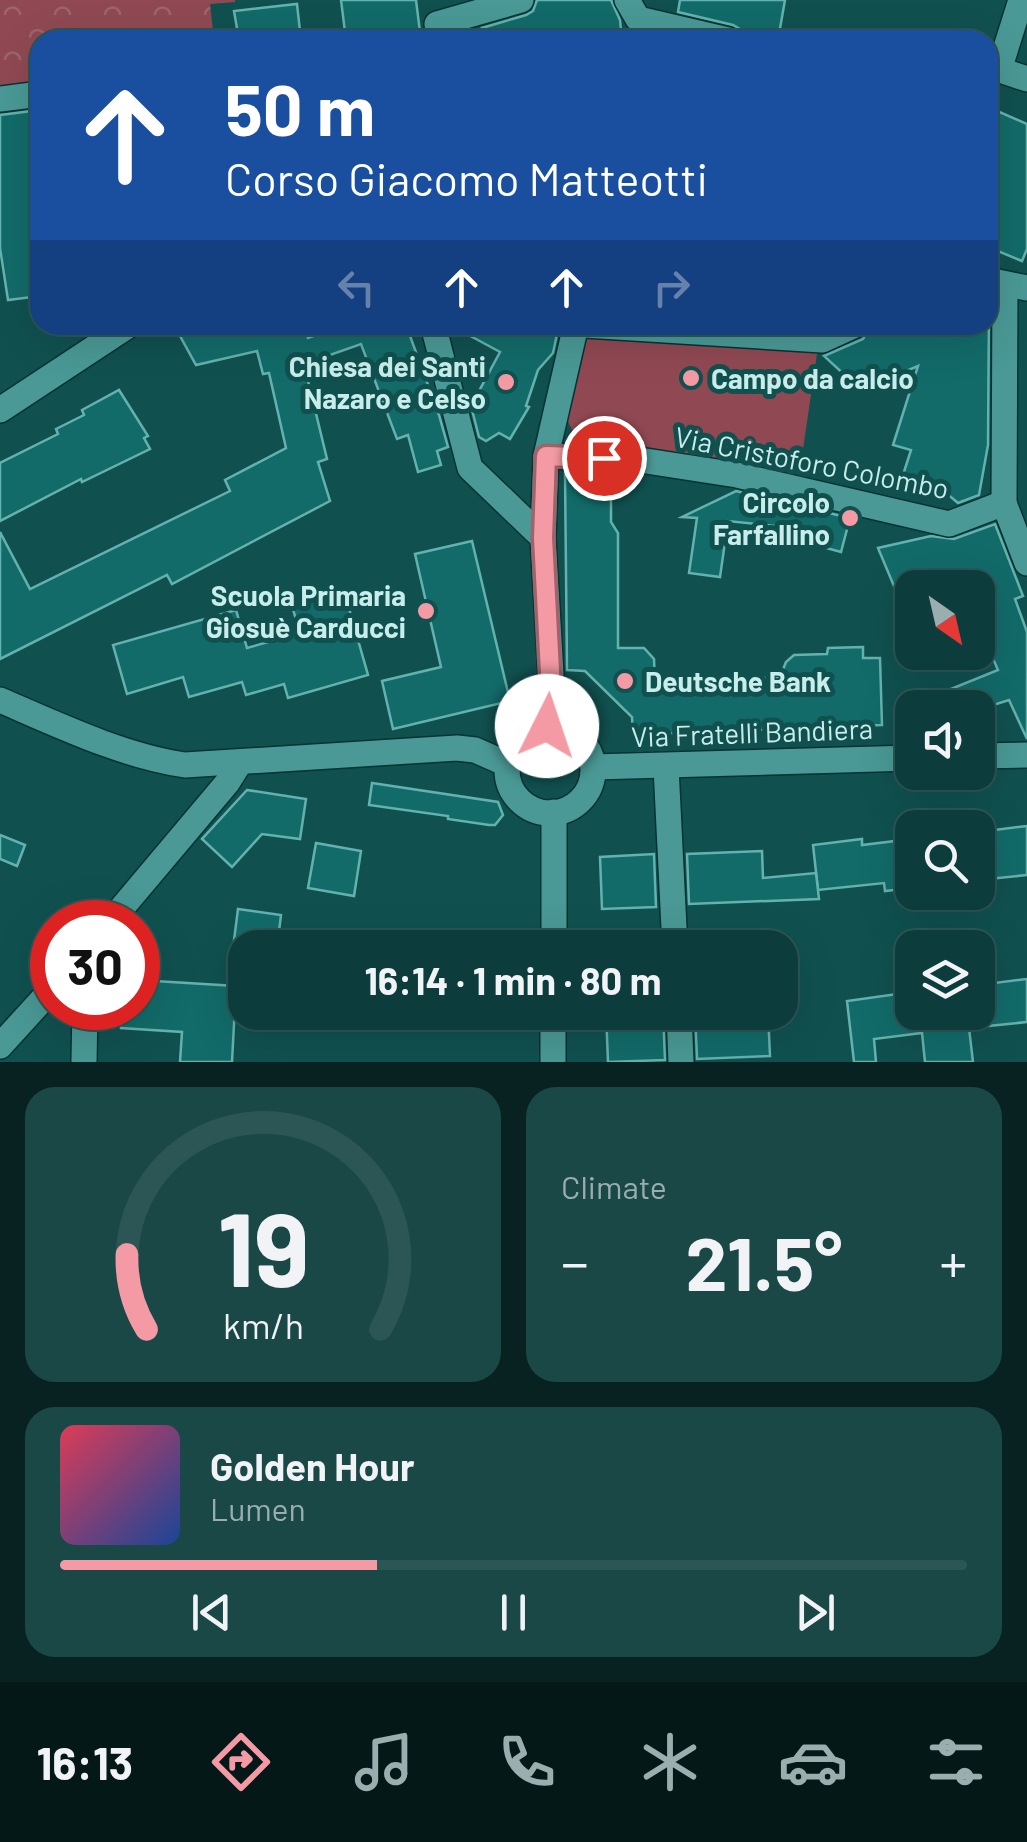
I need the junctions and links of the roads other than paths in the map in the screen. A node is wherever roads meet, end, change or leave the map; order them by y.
1 (521, 0) edge
2 (1021, 0) edge
3 (633, 20) edge
4 (436, 21) edge
5 (680, 30) edge
6 (998, 56) edge
7 (998, 70) edge
8 (1027, 79) edge
9 (30, 95) edge
10 (0, 99) edge
11 (1014, 285) edge
12 (114, 335) edge
13 (436, 335) edge
14 (574, 335) edge
15 (743, 335) edge
16 (833, 335) edge
17 (0, 410) edge
18 (1016, 413) edge
19 (546, 456) junction
20 (1004, 503) junction
21 (543, 538) junction
22 (1027, 563) edge
23 (0, 700) edge
24 (547, 726) junction
25 (1027, 754) edge
26 (995, 755) edge
27 (895, 759) edge
28 (238, 764) junction
29 (507, 764) junction
30 (592, 767) junction
31 (666, 767) junction
32 (554, 812) junction
33 (129, 900) edge
34 (554, 930) edge
35 (675, 930) edge
36 (30, 1013) edge
37 (85, 1030) edge
38 (554, 1030) edge
39 (680, 1030) edge
40 (0, 1046) edge
41 (84, 1062) edge
42 (553, 1062) edge
43 (681, 1062) edge

1 - 4 street
2 - 6 street
3 - 5 street
7 - 8 street
9 - 10 street
11 - 18 street
12 - 17 street
13 - 21 street
14 - 19 street
15 - 16 street
18 - 20 street
19 - 20 street, Via Cristoforo Colombo
19 - 21 street
20 - 22 street
21 - 24 street
23 - 28 street
24 - 29 street
24 - 30 street
25 - 26 street
27 - 31 street, Via Fratelli Bandiera
28 - 29 street
28 - 33 street
29 - 32 street
30 - 31 street, Via Fratelli Bandiera
30 - 32 street
31 - 35 street
32 - 34 street
36 - 40 street
37 - 41 street
38 - 42 street
39 - 43 street

